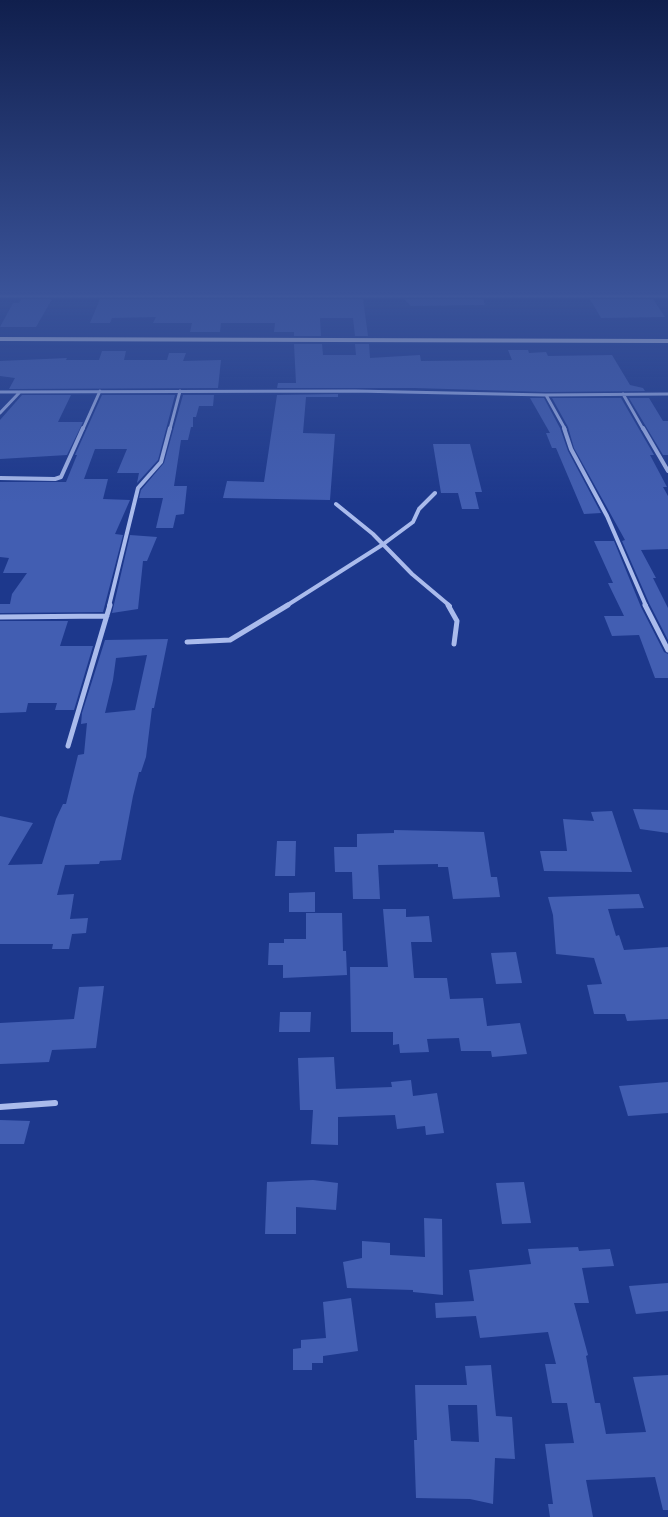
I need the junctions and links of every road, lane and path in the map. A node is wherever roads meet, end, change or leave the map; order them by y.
1 (100, 391) junction
2 (180, 391) junction
3 (0, 392) edge
4 (20, 392) junction
5 (623, 394) junction
6 (668, 394) edge
7 (546, 395) junction
8 (0, 413) edge
9 (668, 471) edge
10 (0, 478) edge
11 (434, 493) dead end
12 (336, 504) dead end
13 (382, 545) junction
14 (106, 616) junction
15 (0, 617) edge
16 (187, 642) dead end
17 (454, 644) dead end
18 (668, 650) edge
19 (68, 746) dead end
20 (55, 1103) dead end
21 (0, 1108) edge

1 - 2 street
1 - 4 street
1 - 10 street
2 - 7 street
2 - 14 street
3 - 4 street
4 - 8 street
5 - 6 street
5 - 7 street
5 - 9 street
7 - 18 street
11 - 13 street
12 - 13 street
13 - 16 street
13 - 17 street
14 - 15 street
14 - 19 street
20 - 21 street

